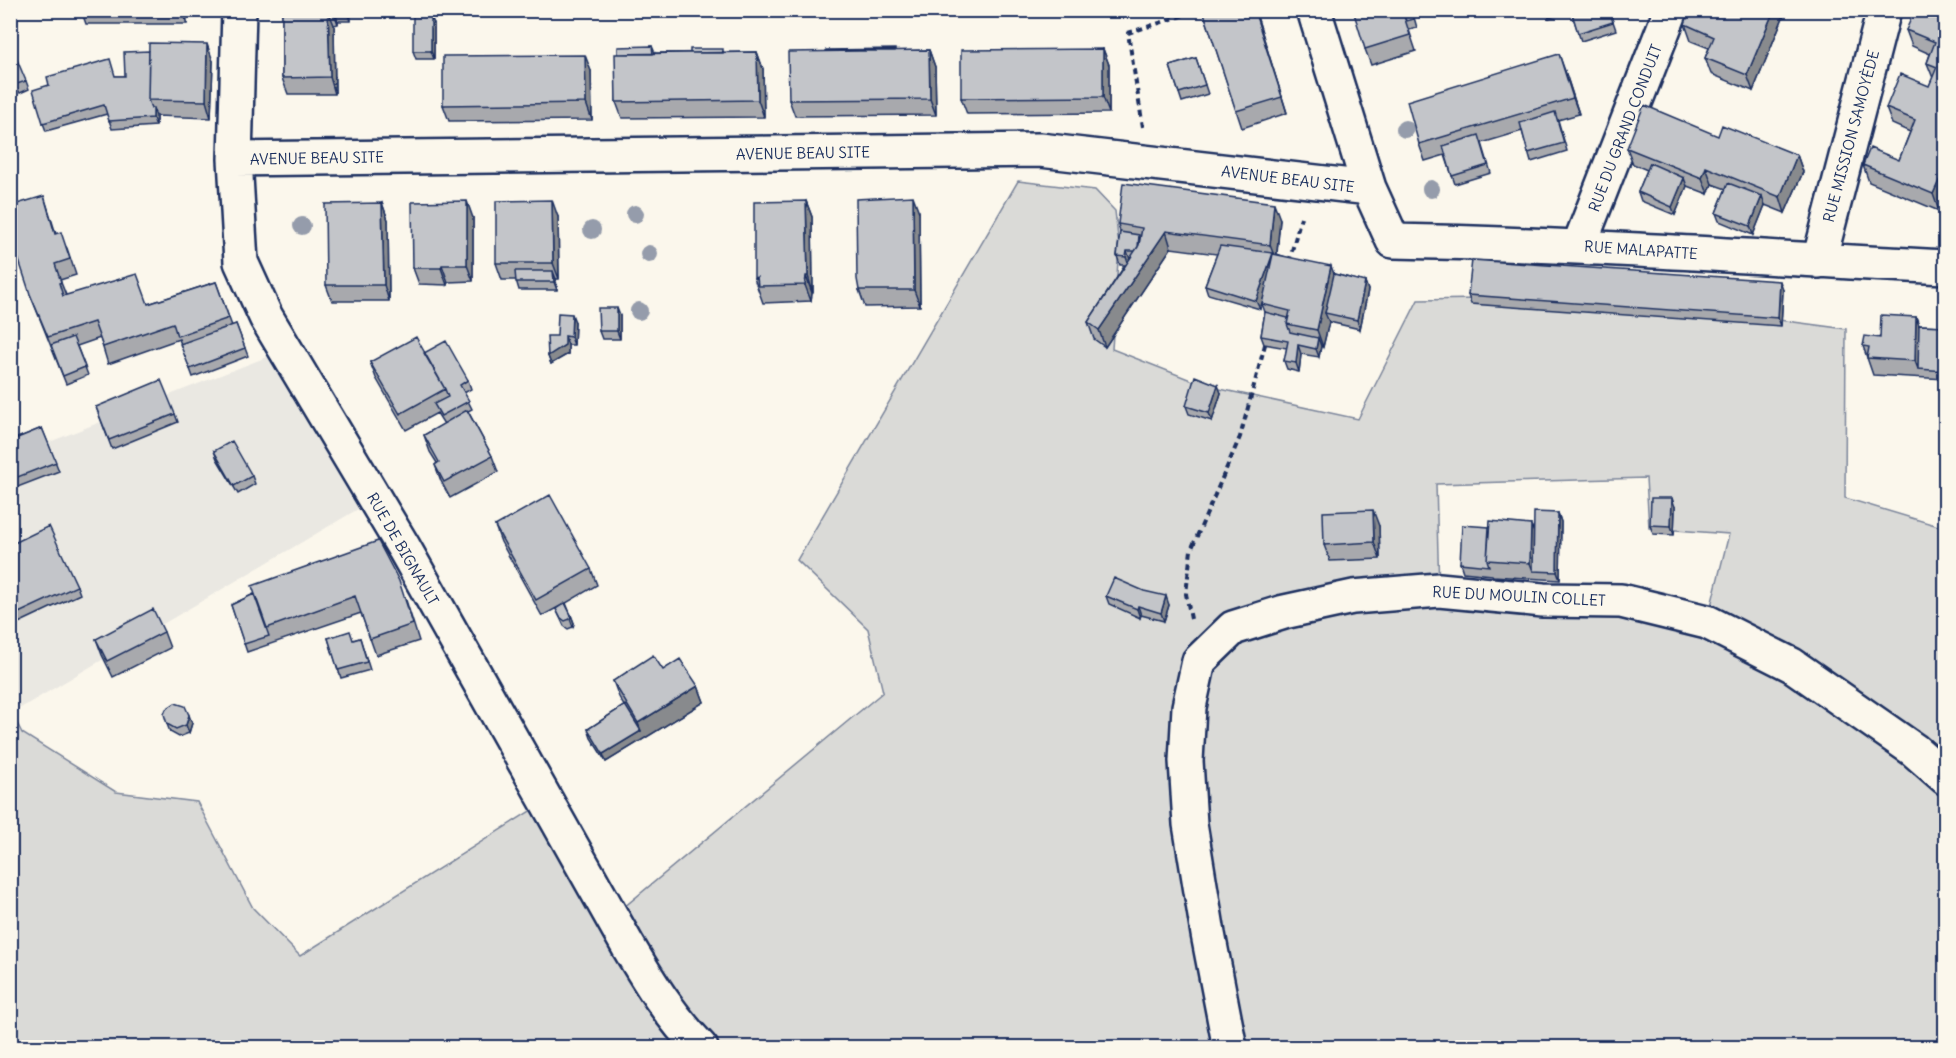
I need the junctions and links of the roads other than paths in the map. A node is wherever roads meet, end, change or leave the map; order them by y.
1 (239, 10) edge
2 (1314, 10) edge
3 (1671, 10) edge
4 (1884, 10) edge
5 (235, 159) junction
6 (1369, 188) junction
7 (1579, 246) junction
8 (1819, 261) junction
9 (1946, 267) edge
10 (1946, 778) edge
11 (701, 1047) edge
12 (1230, 1047) edge

1 - 5 street, RUE DE BIGNAULT
2 - 6 street
3 - 7 street, RUE DU GRAND CONDUIT
4 - 8 street, RUE MISSION SAMOYÈDE
5 - 6 street, AVENUE BEAU SITE
5 - 11 street, RUE DE BIGNAULT
6 - 7 street, RUE MALAPATTE
7 - 8 street, RUE MALAPATTE
8 - 9 street, RUE MALAPATTE
10 - 12 street, RUE DU MOULIN COLLET

